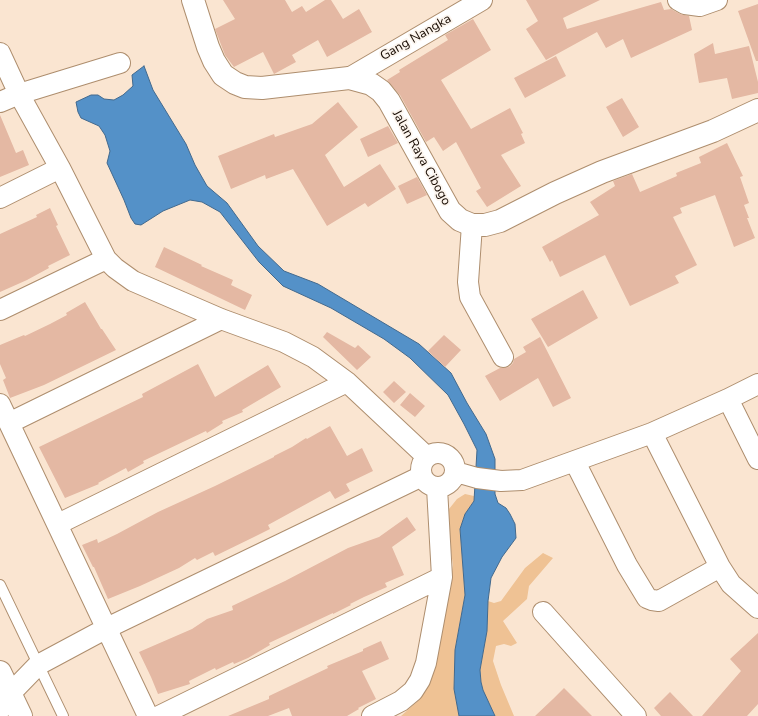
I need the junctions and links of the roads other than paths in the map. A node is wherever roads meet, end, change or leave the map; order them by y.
1 (193, 0) edge
2 (482, 0) edge
3 (678, 0) edge
4 (716, 0) edge
5 (0, 53) edge
6 (120, 63) dead end
7 (350, 78) junction
8 (19, 94) junction
9 (0, 102) edge
10 (758, 110) edge
11 (60, 168) junction
12 (0, 198) edge
13 (472, 225) junction
14 (106, 259) junction
15 (0, 310) edge
16 (221, 319) junction
17 (503, 357) dead end
18 (347, 382) junction
19 (758, 384) edge
20 (728, 399) junction
21 (0, 404) edge
22 (9, 423) junction
23 (652, 433) junction
24 (427, 457) junction
25 (758, 459) edge
26 (575, 462) junction
27 (456, 472) junction
28 (429, 482) junction
29 (58, 524) junction
30 (720, 567) junction
31 (442, 578) junction
32 (0, 585) edge
33 (758, 608) edge
34 (544, 612) dead end
35 (107, 628) junction
36 (38, 665) junction
37 (0, 672) edge
38 (6, 701) edge
39 (22, 716) edge
40 (63, 716) edge
41 (148, 716) edge
42 (159, 716) edge
43 (372, 716) edge
44 (635, 716) edge

1 - 7 street, Jalan Raya Cibogo
2 - 7 street, Gang Nangka
3 - 4 street
5 - 8 street
6 - 8 street
7 - 13 street, Jalan Raya Cibogo
8 - 9 street
8 - 11 street
10 - 13 street
11 - 12 street
11 - 14 street
13 - 17 street
14 - 15 street
14 - 16 street
16 - 18 street
16 - 22 street
18 - 24 street
18 - 29 street
19 - 20 street
20 - 23 street
20 - 25 street
21 - 22 street
22 - 29 street
23 - 26 street
23 - 30 street
24 - 27 street
24 - 28 street
26 - 27 street
26 - 30 street
27 - 28 street
28 - 31 street
28 - 35 street
29 - 35 street
30 - 33 street
31 - 42 street
31 - 43 street
32 - 36 lane
34 - 44 street
35 - 36 street
35 - 41 street
36 - 38 street
36 - 40 lane
37 - 38 street
38 - 39 street

